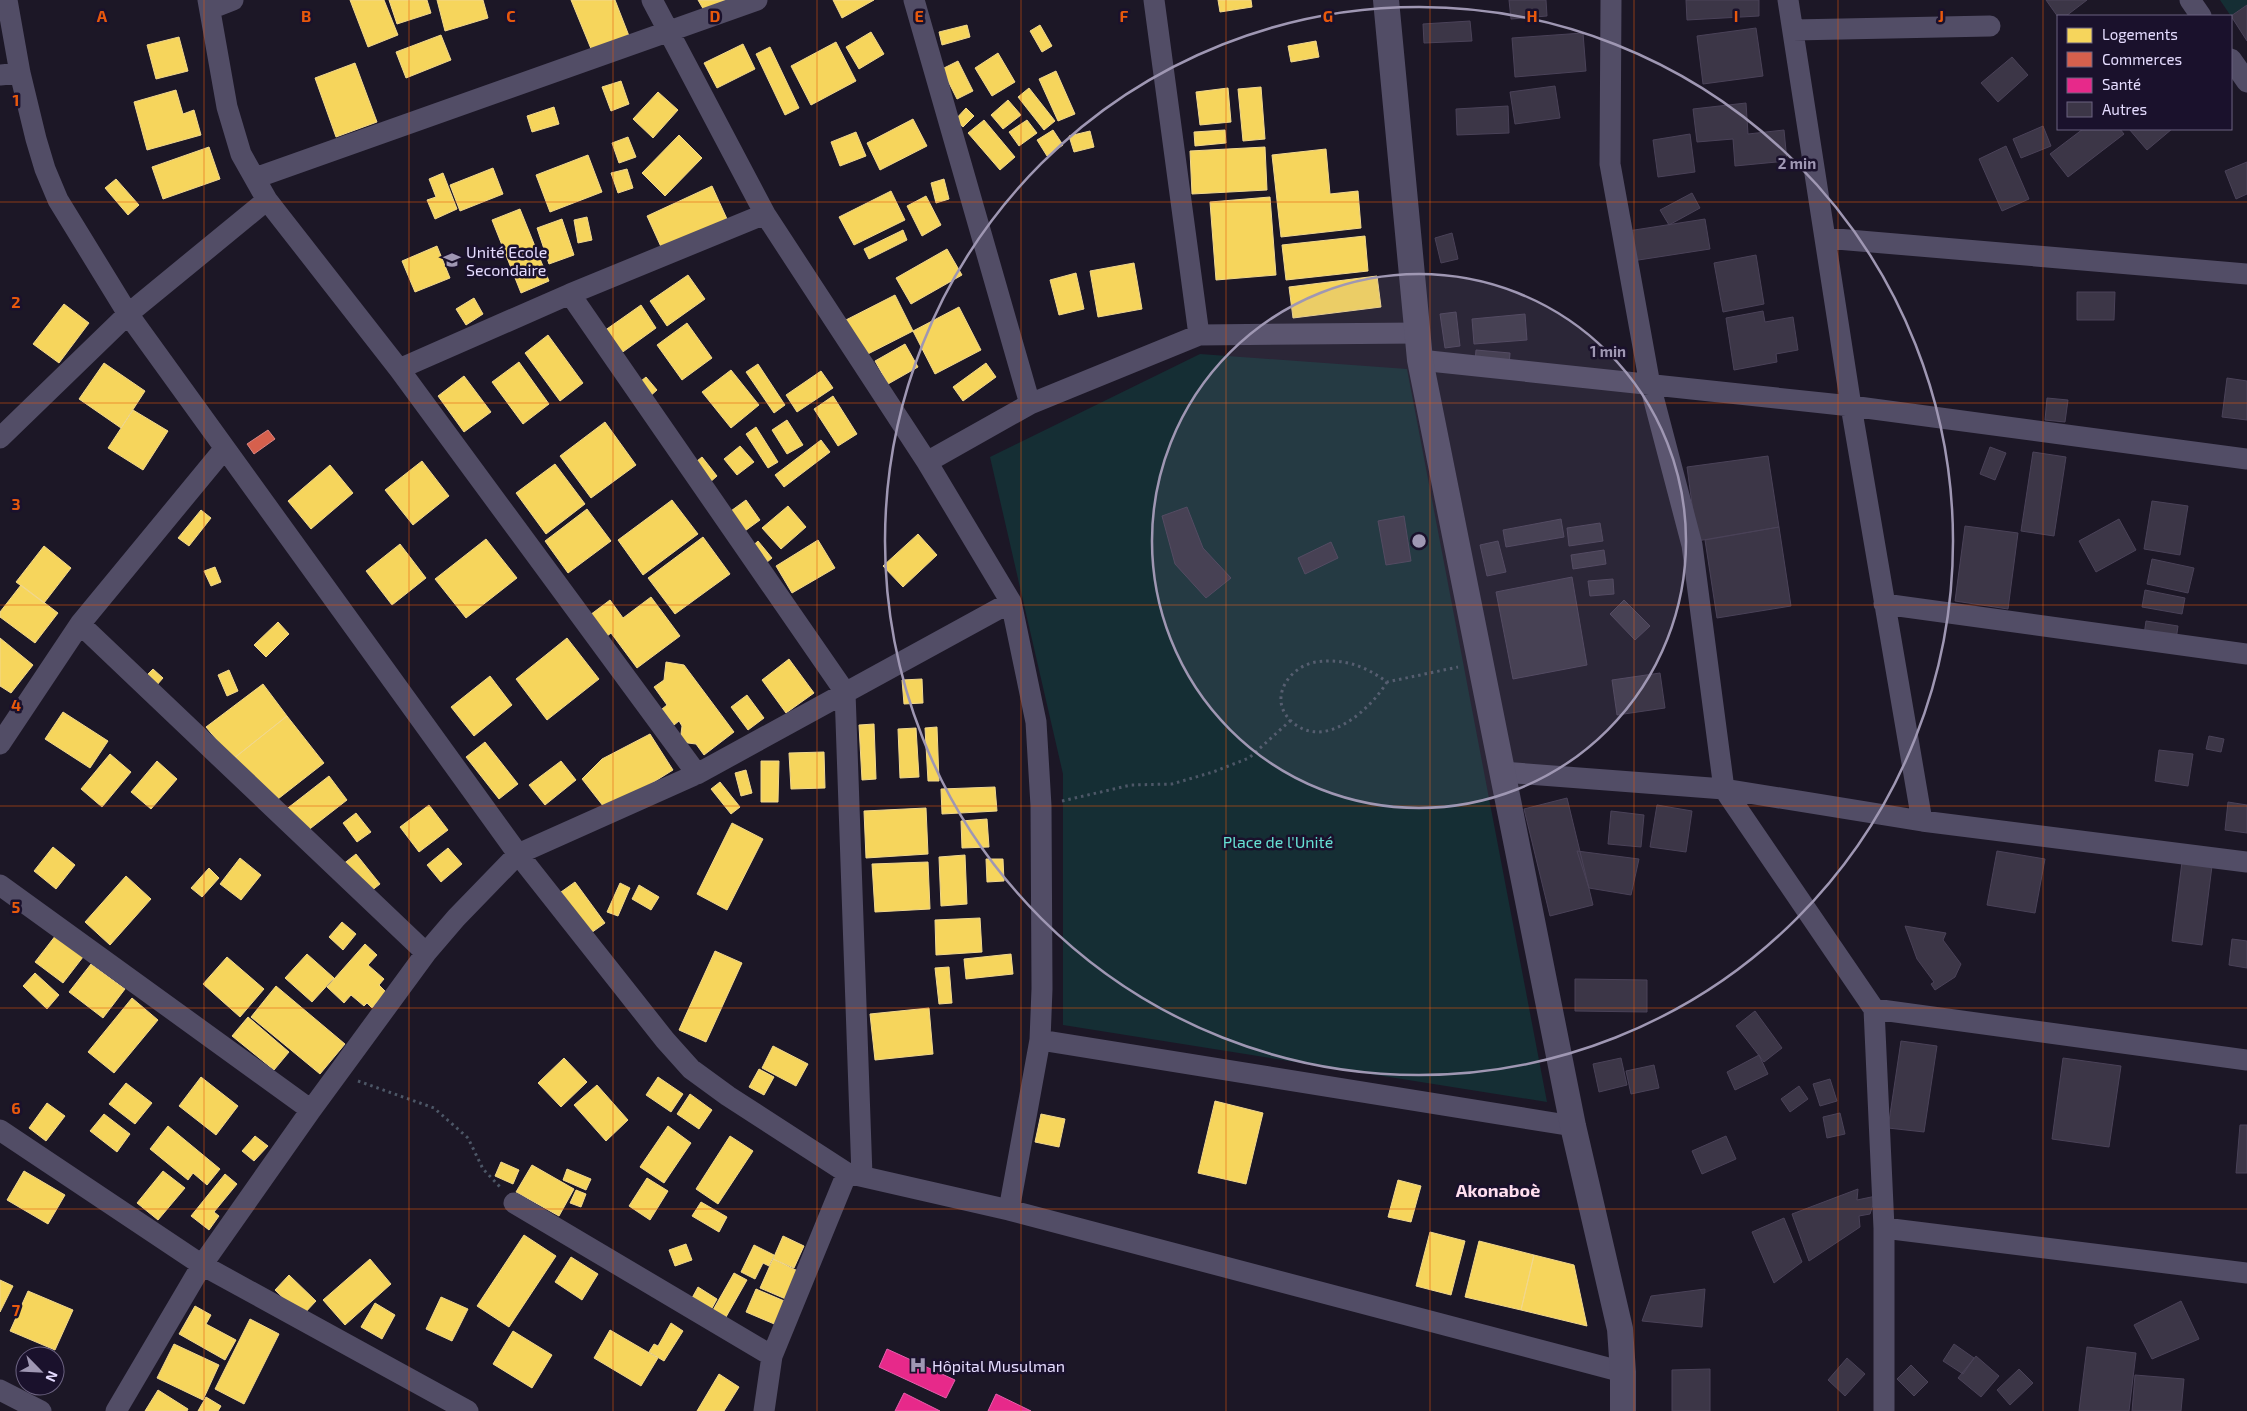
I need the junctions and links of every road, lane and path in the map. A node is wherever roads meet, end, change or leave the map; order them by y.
1 (7, 0) edge
2 (233, 0) edge
3 (652, 0) edge
4 (757, 0) edge
5 (914, 0) edge
6 (1154, 0) edge
7 (1386, 0) edge
8 (1611, 0) edge
9 (1788, 0) edge
10 (2190, 0) edge
11 (209, 4) edge
12 (2200, 15) edge
13 (1990, 26) dead end
14 (1793, 30) junction
15 (669, 32) junction
16 (2232, 60) edge
17 (10, 74) edge
18 (2247, 82) edge
19 (255, 178) junction
20 (267, 200) junction
21 (765, 214) junction
22 (1825, 238) junction
23 (2247, 274) edge
24 (570, 294) junction
25 (128, 314) junction
26 (1418, 333) junction
27 (1199, 335) junction
28 (1420, 360) junction
29 (399, 369) junction
30 (1650, 385) junction
31 (1030, 404) junction
32 (1851, 406) junction
33 (0, 438) edge
34 (224, 448) junction
35 (2247, 459) edge
36 (927, 462) junction
37 (1011, 602) junction
38 (1884, 604) junction
39 (80, 624) junction
40 (2247, 654) edge
41 (1480, 663) junction
42 (1387, 682) junction
43 (845, 692) junction
44 (1290, 720) junction
45 (0, 744) edge
46 (1502, 772) junction
47 (697, 774) junction
48 (1724, 789) junction
49 (1041, 806) junction
50 (1922, 821) junction
51 (518, 854) junction
52 (2247, 862) edge
53 (0, 885) edge
54 (426, 953) junction
55 (1874, 1009) junction
56 (1040, 1040) junction
57 (2247, 1060) edge
58 (338, 1074) junction
59 (311, 1110) junction
60 (1573, 1126) junction
61 (0, 1130) edge
62 (854, 1175) junction
63 (514, 1204) joint
64 (1009, 1210) junction
65 (1884, 1228) junction
66 (202, 1265) junction
67 (2247, 1273) edge
68 (772, 1356) junction
69 (1623, 1372) junction
70 (0, 1390) edge
71 (41, 1411) edge
72 (116, 1411) edge
73 (468, 1411) edge
74 (764, 1411) edge
75 (1623, 1411) edge
76 (1884, 1411) edge

1 - 17 street
2 - 11 street
3 - 15 street
4 - 15 street
5 - 31 street
6 - 27 street
7 - 26 street
8 - 30 street
9 - 14 street
10 - 12 street
11 - 19 street
13 - 14 street
14 - 22 street
15 - 19 street
15 - 21 street
16 - 18 street
17 - 25 street
19 - 20 street
20 - 25 street
20 - 29 street
21 - 24 street
21 - 36 street
22 - 23 street
22 - 32 street
24 - 29 street
24 - 43 street
25 - 33 street
25 - 34 street
26 - 27 street
26 - 28 street
27 - 31 street
28 - 30 street
28 - 41 street
29 - 47 street
30 - 32 street
30 - 48 street
31 - 36 street
32 - 35 street
32 - 38 street
34 - 39 street
34 - 51 street
36 - 37 street
37 - 43 street
37 - 49 street
38 - 40 street
38 - 50 street
39 - 45 street
39 - 54 street
41 - 42 path
41 - 46 street
42 - 44 path
42 - 44 path
43 - 47 street
43 - 62 street
44 - 49 path
46 - 48 street
46 - 60 street
47 - 51 street
48 - 50 street
48 - 55 street
49 - 56 street
50 - 52 street
51 - 54 street
51 - 62 street
53 - 59 street
54 - 58 street
55 - 57 street
55 - 65 street
56 - 60 street
56 - 64 street
58 - 59 street
58 - 63 path
59 - 66 street
60 - 69 street
61 - 66 street
62 - 64 street
62 - 68 street
63 - 68 street
64 - 69 street
65 - 67 street
65 - 76 street
66 - 72 street
66 - 73 street
68 - 74 street
69 - 75 street
70 - 71 street

